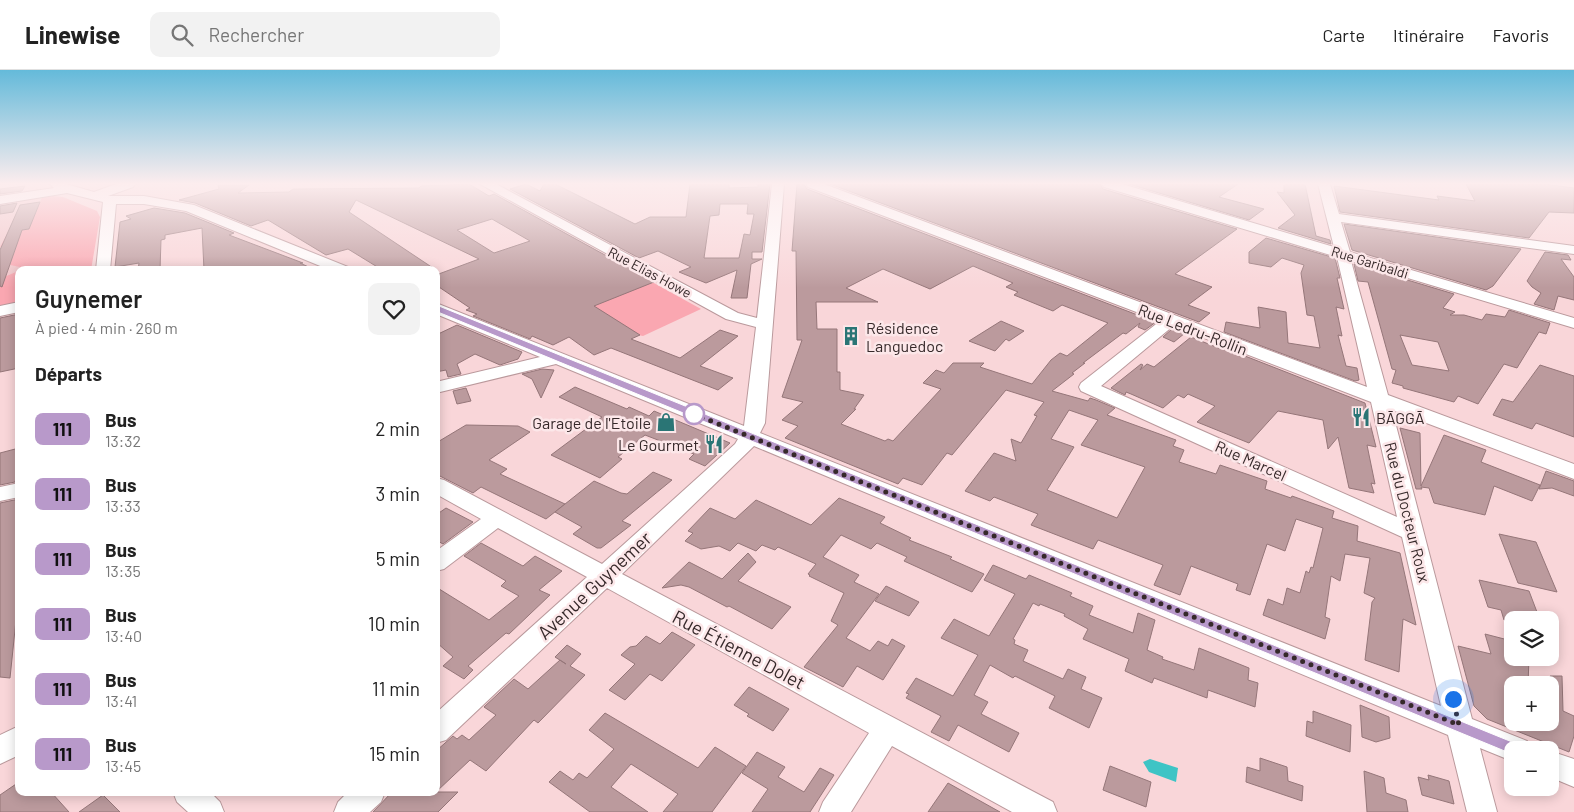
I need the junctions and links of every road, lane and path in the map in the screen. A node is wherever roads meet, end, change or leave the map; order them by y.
1 (104, 219) edge
2 (214, 219) edge
3 (551, 219) edge
4 (775, 219) edge
5 (902, 219) edge
6 (1223, 219) edge
7 (1332, 219) edge
8 (1344, 219) edge
9 (1574, 250) edge
10 (1344, 255) junction
11 (103, 266) edge
12 (328, 266) edge
13 (15, 308) edge
14 (440, 310) edge
15 (0, 311) edge
16 (1170, 321) junction
17 (1574, 323) edge
18 (764, 324) junction
19 (558, 358) junction
20 (440, 387) edge
21 (1380, 399) junction
22 (750, 437) junction
23 (1574, 472) edge
24 (440, 487) edge
25 (15, 491) edge
26 (0, 494) edge
27 (497, 518) junction
28 (1414, 533) junction
29 (440, 559) edge
30 (604, 577) junction
31 (1459, 725) junction
32 (440, 727) edge
33 (887, 728) junction
34 (15, 742) edge
35 (1504, 744) edge
36 (0, 751) edge
37 (1559, 767) edge
38 (1574, 773) edge
39 (192, 796) edge
40 (366, 796) edge
41 (209, 812) edge
42 (349, 812) edge
43 (834, 812) edge
44 (1042, 812) edge
45 (1482, 812) edge

1 - 11 street
2 - 12 street
3 - 18 street, Rue Elias Howe
4 - 18 street
5 - 16 street, Rue Ledru-Rollin
6 - 10 street, Rue Garibaldi
7 - 10 street, Rue du Docteur Roux
8 - 9 street
10 - 17 street, Rue Garibaldi
10 - 21 street, Rue du Docteur Roux
13 - 15 street
14 - 19 street
16 - 21 street, Rue Ledru-Rollin
16 - 28 street, Rue Marcel
18 - 22 street
19 - 20 street
19 - 22 street
21 - 23 street, Rue Ledru-Rollin
21 - 28 street, Rue du Docteur Roux
22 - 30 street, Avenue Guynemer
22 - 31 street
24 - 27 street, Rue Étienne Dolet
25 - 26 street
27 - 29 street
27 - 30 street, Rue Étienne Dolet
28 - 31 street, Rue du Docteur Roux
30 - 32 street, Avenue Guynemer
30 - 33 street, Rue Étienne Dolet
31 - 35 street
31 - 45 street, Rue du Docteur Roux
33 - 43 street
33 - 44 street, Rue Étienne Dolet
34 - 36 street
37 - 38 street
39 - 41 street
40 - 42 street

